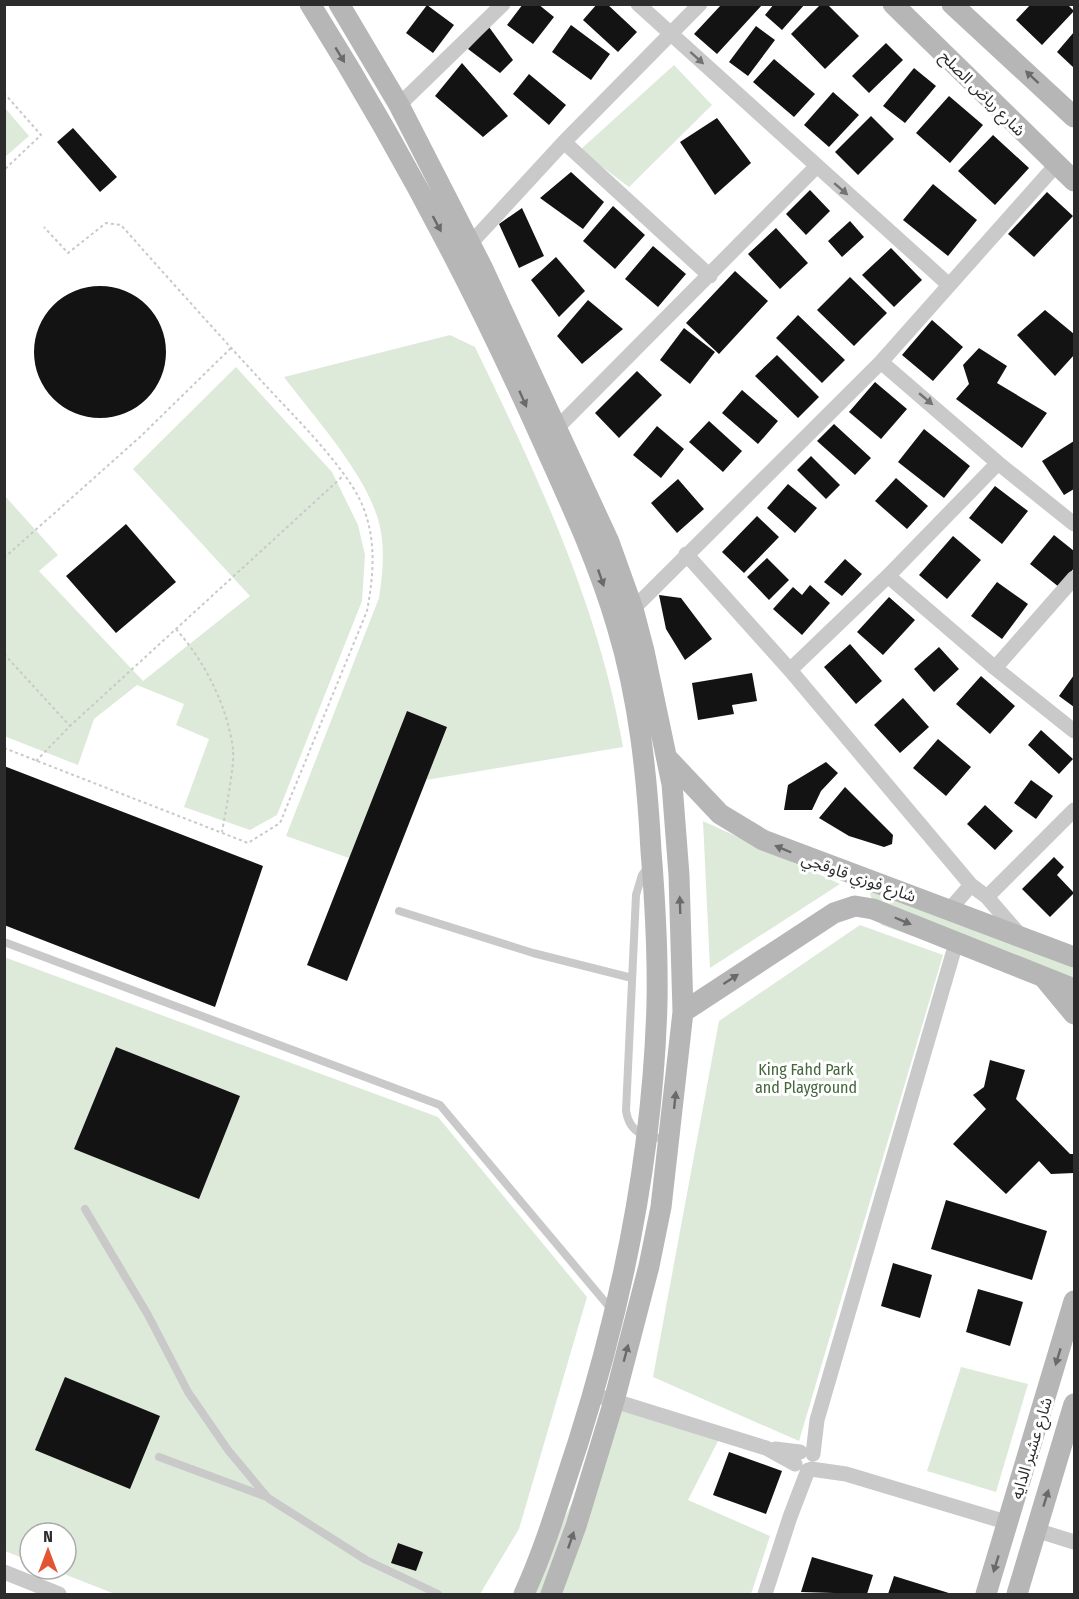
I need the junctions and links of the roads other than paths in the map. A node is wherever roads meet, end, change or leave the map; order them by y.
1 (310, 4) edge
2 (339, 4) edge
3 (503, 4) edge
4 (638, 4) edge
5 (700, 4) edge
6 (952, 4) edge
7 (901, 7) edge
8 (671, 34) junction
9 (399, 105) junction
10 (1074, 117) edge
11 (564, 142) junction
12 (1056, 165) junction
13 (816, 167) junction
14 (1074, 181) edge
15 (470, 244) junction
16 (710, 276) junction
17 (949, 285) junction
18 (881, 362) junction
19 (558, 427) junction
20 (998, 463) junction
21 (1074, 524) edge
22 (686, 554) junction
23 (888, 576) junction
24 (1074, 579) edge
25 (633, 609) junction
26 (995, 668) junction
27 (790, 670) junction
28 (1074, 731) edge
29 (668, 758) junction
30 (1074, 810) edge
31 (652, 863) junction
32 (872, 881) junction
33 (971, 885) junction
34 (987, 897) junction
35 (865, 906) junction
36 (950, 909) junction
37 (399, 911) dead end
38 (1019, 934) junction
39 (4, 942) edge
40 (956, 943) junction
41 (1074, 957) edge
42 (1043, 976) junction
43 (632, 978) junction
44 (1074, 988) edge
45 (683, 1012) junction
46 (1074, 1014) edge
47 (647, 1137) junction
48 (670, 1140) junction
49 (85, 1209) dead end
50 (1074, 1301) edge
51 (614, 1312) junction
52 (593, 1395) junction
53 (614, 1401) junction
54 (1074, 1404) edge
55 (159, 1456) dead end
56 (805, 1460) junction
57 (268, 1498) junction
58 (1009, 1523) junction
59 (1036, 1530) junction
60 (1074, 1542) edge
61 (4, 1572) edge
62 (59, 1594) edge
63 (438, 1594) edge
64 (524, 1594) edge
65 (551, 1594) edge
66 (765, 1594) edge
67 (986, 1594) edge
68 (1017, 1594) edge

1 -> 31 street
2 - 9 street
3 - 9 street
4 - 8 street
5 - 8 street
10 -> 6 street
7 - 12 street, شارع رياض الصلح
8 - 11 street
8 -> 13 street
9 - 15 street
11 - 15 street
11 - 16 street
12 - 14 street, شارع رياض الصلح
12 - 17 street
13 - 16 street
13 -> 17 street
15 - 19 street
16 - 19 street
17 - 18 street
18 -> 20 street
18 - 22 street
19 - 25 street
20 - 21 street
20 - 23 street
22 - 25 street
22 - 27 street
23 - 26 street
23 - 27 street
24 - 26 street
25 - 29 street
26 - 28 street
27 - 33 street
32 -> 29 street, شارع فوزي قاوقجي
45 -> 29 street
30 - 34 street
31 - 43 lane
31 - 47 street
32 - 35 street
32 - 36 street, شارع فوزي قاوقجي
33 - 34 street
33 - 36 street
34 - 38 street
35 -> 40 street, شارع فوزي قاوقجي
45 -> 35 street, شارع فوزي قاوقجي
36 - 38 street, شارع فوزي قاوقجي
37 - 43 lane
38 - 41 street, شارع فوزي قاوقجي
39 - 51 lane
40 - 42 street, شارع فوزي قاوقجي
40 - 56 street
42 - 44 street, شارع فوزي قاوقجي
42 - 46 street
43 - 47 lane
48 -> 45 street
47 - 48 lane
47 - 51 street
53 -> 48 street
49 - 57 lane
50 -> 58 street, شارع عشير الدايه
51 - 52 street
52 - 53 street
52 - 64 street
53 - 56 street
65 -> 53 street
59 -> 54 street, شارع عشير الدايه
55 - 57 lane
56 - 58 street
56 - 66 street
57 - 63 lane
58 -> 67 street, شارع عشير الدايه
59 - 60 street
59 - 68 street, شارع عشير الدايه
61 - 62 street

